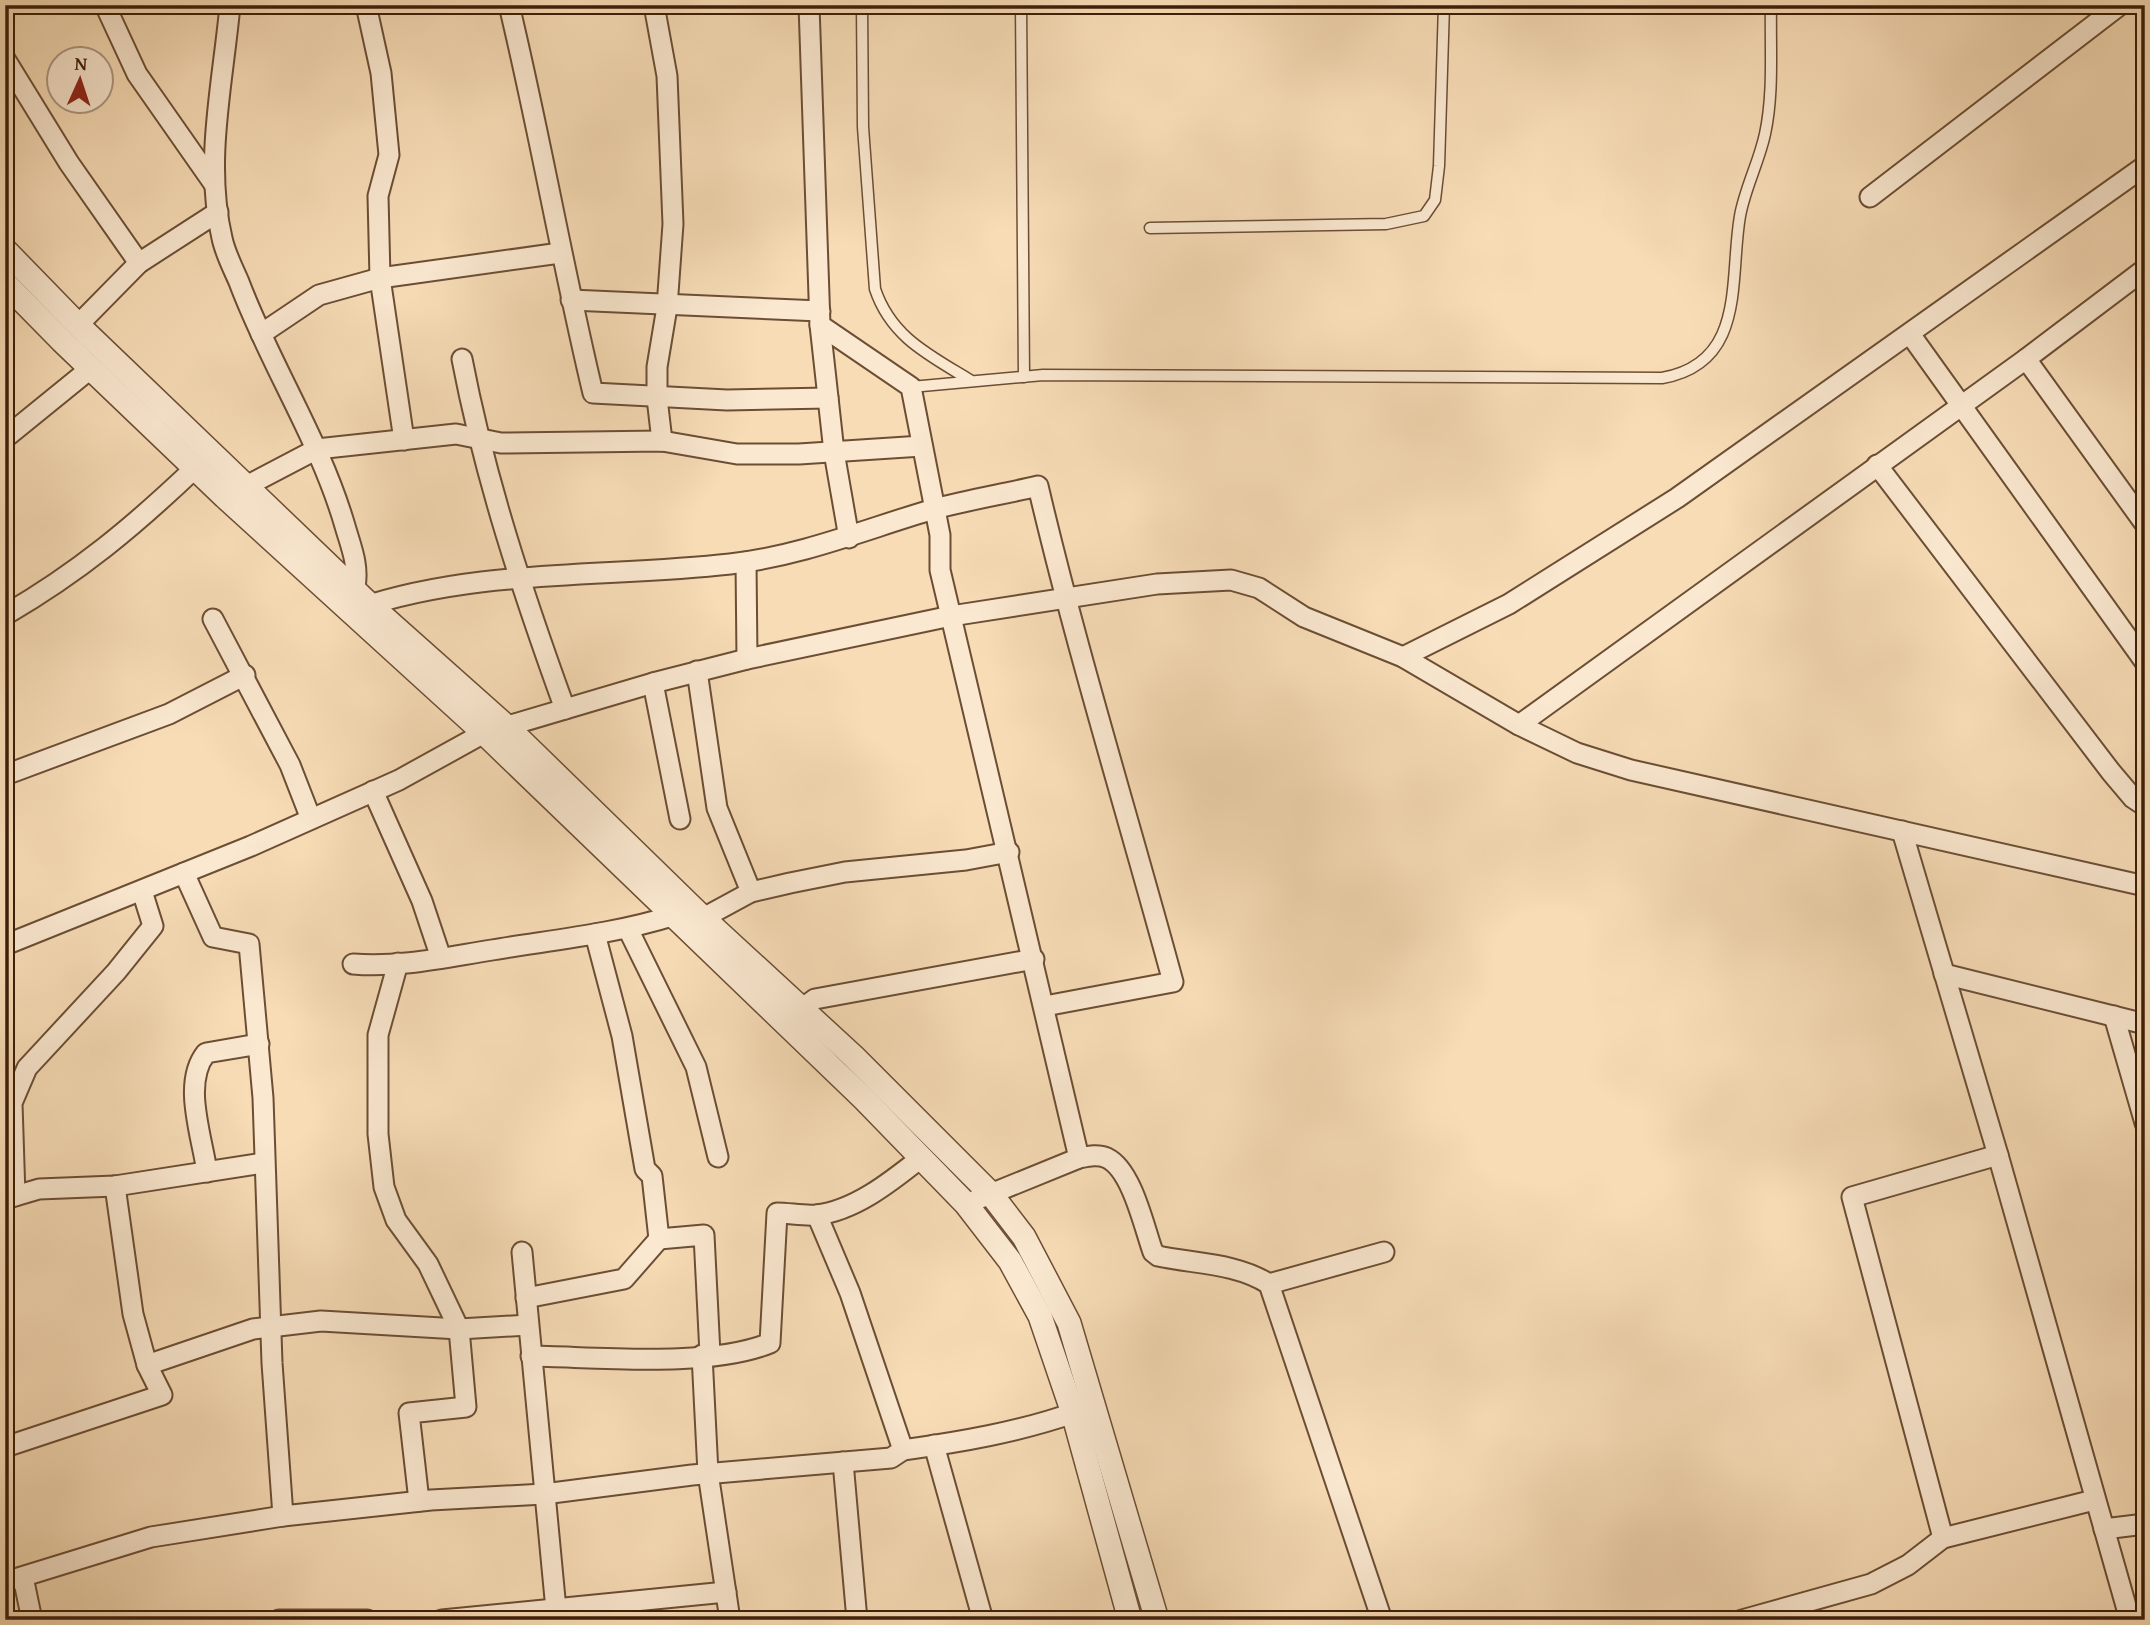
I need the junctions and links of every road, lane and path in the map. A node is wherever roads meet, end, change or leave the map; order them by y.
1 (105, 5) edge
2 (230, 5) edge
3 (366, 5) edge
4 (509, 5) edge
5 (654, 5) edge
6 (809, 5) edge
7 (862, 5) edge
8 (1021, 5) edge
9 (1444, 5) edge
10 (1770, 5) edge
11 (2120, 5) edge
12 (5, 60) edge
13 (2145, 166) edge
14 (214, 184) junction
15 (1870, 197) dead end
16 (218, 212) junction
17 (1150, 228) dead end
18 (5, 250) edge
19 (560, 253) junction
20 (139, 263) junction
21 (2145, 269) edge
22 (380, 278) junction
23 (5, 283) edge
24 (571, 300) junction
25 (667, 307) junction
26 (820, 318) junction
27 (78, 325) junction
28 (261, 334) junction
29 (1910, 334) junction
30 (462, 359) dead end
31 (2026, 359) junction
32 (90, 369) junction
33 (1024, 377) junction
34 (970, 381) junction
35 (911, 387) junction
36 (657, 398) junction
37 (828, 398) junction
38 (1961, 405) junction
39 (9, 429) edge
40 (477, 438) junction
41 (404, 440) junction
42 (662, 441) junction
43 (922, 446) junction
44 (317, 449) junction
45 (834, 452) junction
46 (1877, 465) junction
47 (195, 468) junction
48 (248, 485) junction
49 (225, 497) junction
50 (935, 509) junction
51 (2145, 524) edge
52 (849, 538) junction
53 (746, 562) junction
54 (518, 579) junction
55 (1064, 597) junction
56 (358, 601) junction
57 (5, 615) edge
58 (951, 616) junction
59 (213, 619) dead end
60 (1403, 656) junction
61 (747, 659) junction
62 (2145, 662) edge
63 (697, 671) junction
64 (245, 675) junction
65 (653, 683) junction
66 (565, 709) junction
67 (1519, 725) junction
68 (507, 727) junction
69 (484, 733) junction
70 (5, 775) edge
71 (373, 791) junction
72 (2145, 806) edge
73 (311, 819) junction
74 (680, 819) dead end
75 (1902, 831) junction
76 (1009, 852) junction
77 (184, 873) junction
78 (2145, 886) edge
79 (142, 891) junction
80 (751, 892) junction
81 (686, 920) junction
82 (628, 929) junction
83 (595, 934) junction
84 (5, 945) edge
85 (441, 958) junction
86 (1034, 959) junction
87 (398, 963) junction
88 (354, 964) dead end
89 (1944, 974) junction
90 (1045, 1006) junction
91 (793, 1015) junction
92 (2114, 1016) junction
93 (2145, 1024) edge
94 (259, 1044) junction
95 (8, 1104) edge
96 (2145, 1123) edge
97 (1998, 1155) junction
98 (718, 1157) dead end
99 (922, 1157) junction
100 (1079, 1158) junction
101 (263, 1163) junction
102 (207, 1171) junction
103 (115, 1186) junction
104 (991, 1194) junction
105 (10, 1198) edge
106 (966, 1203) junction
107 (817, 1215) junction
108 (659, 1239) junction
109 (522, 1252) dead end
110 (1384, 1252) dead end
111 (1269, 1284) junction
112 (526, 1298) junction
113 (528, 1325) junction
114 (271, 1327) junction
115 (459, 1329) junction
116 (706, 1355) junction
117 (531, 1356) junction
118 (147, 1364) junction
119 (1073, 1413) junction
120 (934, 1446) junction
121 (5, 1447) edge
122 (902, 1450) junction
123 (843, 1462) junction
124 (708, 1473) junction
125 (544, 1494) junction
126 (2094, 1500) junction
127 (419, 1501) junction
128 (283, 1516) junction
129 (2145, 1524) edge
130 (2104, 1529) junction
131 (1942, 1538) junction
132 (14, 1579) edge
133 (726, 1592) junction
134 (556, 1614) edge
135 (32, 1620) edge
136 (279, 1620) edge
137 (367, 1620) edge
138 (442, 1620) edge
139 (730, 1620) edge
140 (857, 1620) edge
141 (983, 1620) edge
142 (1130, 1620) edge
143 (1157, 1620) edge
144 (1382, 1620) edge
145 (1742, 1620) edge
146 (2130, 1620) edge

1 - 14 street
2 - 14 street
3 - 22 street
4 - 19 street
5 - 25 street
6 - 26 street
7 - 34 lane
8 - 33 lane
9 - 17 lane
10 - 33 lane
11 - 15 street
12 - 20 street
13 - 29 street
14 - 16 street
16 - 20 street
16 - 28 street
18 - 27 street
19 - 22 street
19 - 24 street
20 - 27 street
21 - 31 street
22 - 28 street
22 - 41 street
23 - 32 street
24 - 25 street
24 - 36 street
25 - 26 street
25 - 36 street
26 - 35 street
26 - 37 street
27 - 48 street
28 - 44 street
29 - 38 street
29 - 60 street
30 - 40 street
31 - 38 street
31 - 51 street
32 - 39 street
32 - 47 street
33 - 34 lane
34 - 35 lane
35 - 43 street
36 - 37 street
36 - 42 street
37 - 45 street
38 - 46 street
38 - 62 street
40 - 41 street
40 - 42 street
40 - 54 street
41 - 44 street
42 - 45 street
43 - 45 street
43 - 50 street
44 - 48 street
44 - 56 street
45 - 52 street
46 - 67 street
46 - 72 street
47 - 49 street
47 - 57 street
48 - 49 street
48 - 56 street
49 - 56 street
50 - 52 street
50 - 55 street
50 - 58 street
52 - 53 street
53 - 54 street
53 - 61 street
54 - 56 street
54 - 66 street
55 - 58 street
55 - 60 street
55 - 90 street
56 - 68 street
56 - 69 street
58 - 61 street
58 - 76 street
59 - 64 street
60 - 67 street
61 - 63 street
63 - 65 street
63 - 80 street
64 - 70 street
64 - 73 street
65 - 66 street
65 - 74 street
66 - 68 street
67 - 75 street
68 - 69 street
68 - 81 street
69 - 71 street
69 - 81 street
71 - 73 street
71 - 85 street
73 - 77 street
75 - 78 street
75 - 89 street
76 - 80 street
76 - 86 street
77 - 79 street
77 - 94 street
79 - 84 street
79 - 95 street
80 - 81 street
81 - 82 street
81 - 91 street
82 - 83 street
82 - 98 street
83 - 85 street
83 - 108 street
85 - 87 street
86 - 90 street
86 - 91 street
87 - 88 street
87 - 115 street
89 - 92 street
89 - 97 street
90 - 100 street
91 - 99 street
91 - 104 street
92 - 93 street
92 - 96 street
94 - 101 street
94 - 102 street
95 - 105 street
97 - 126 street
97 - 131 street
99 - 106 street
99 - 107 street
100 - 104 street
100 - 111 street
101 - 102 street
101 - 114 street
102 - 103 street
103 - 105 street
103 - 118 street
104 - 106 street
104 - 143 street
106 - 119 street
107 - 116 street
107 - 122 street
108 - 112 street
108 - 116 street
109 - 112 street
110 - 111 street
111 - 144 street
112 - 113 street
113 - 115 street
113 - 117 street
114 - 115 street
114 - 118 street
114 - 128 street
115 - 127 street
116 - 117 street
116 - 124 street
117 - 125 street
118 - 121 street
119 - 120 street
119 - 142 street
120 - 122 street
120 - 141 street
122 - 123 street
123 - 124 street
123 - 140 street
124 - 125 street
124 - 133 street
125 - 127 street
125 - 134 street
126 - 130 street
126 - 131 street
127 - 128 street
128 - 132 street
129 - 130 street
130 - 146 street
131 - 145 street
132 - 135 street
133 - 134 street
133 - 139 street
134 - 138 street
136 - 137 street

